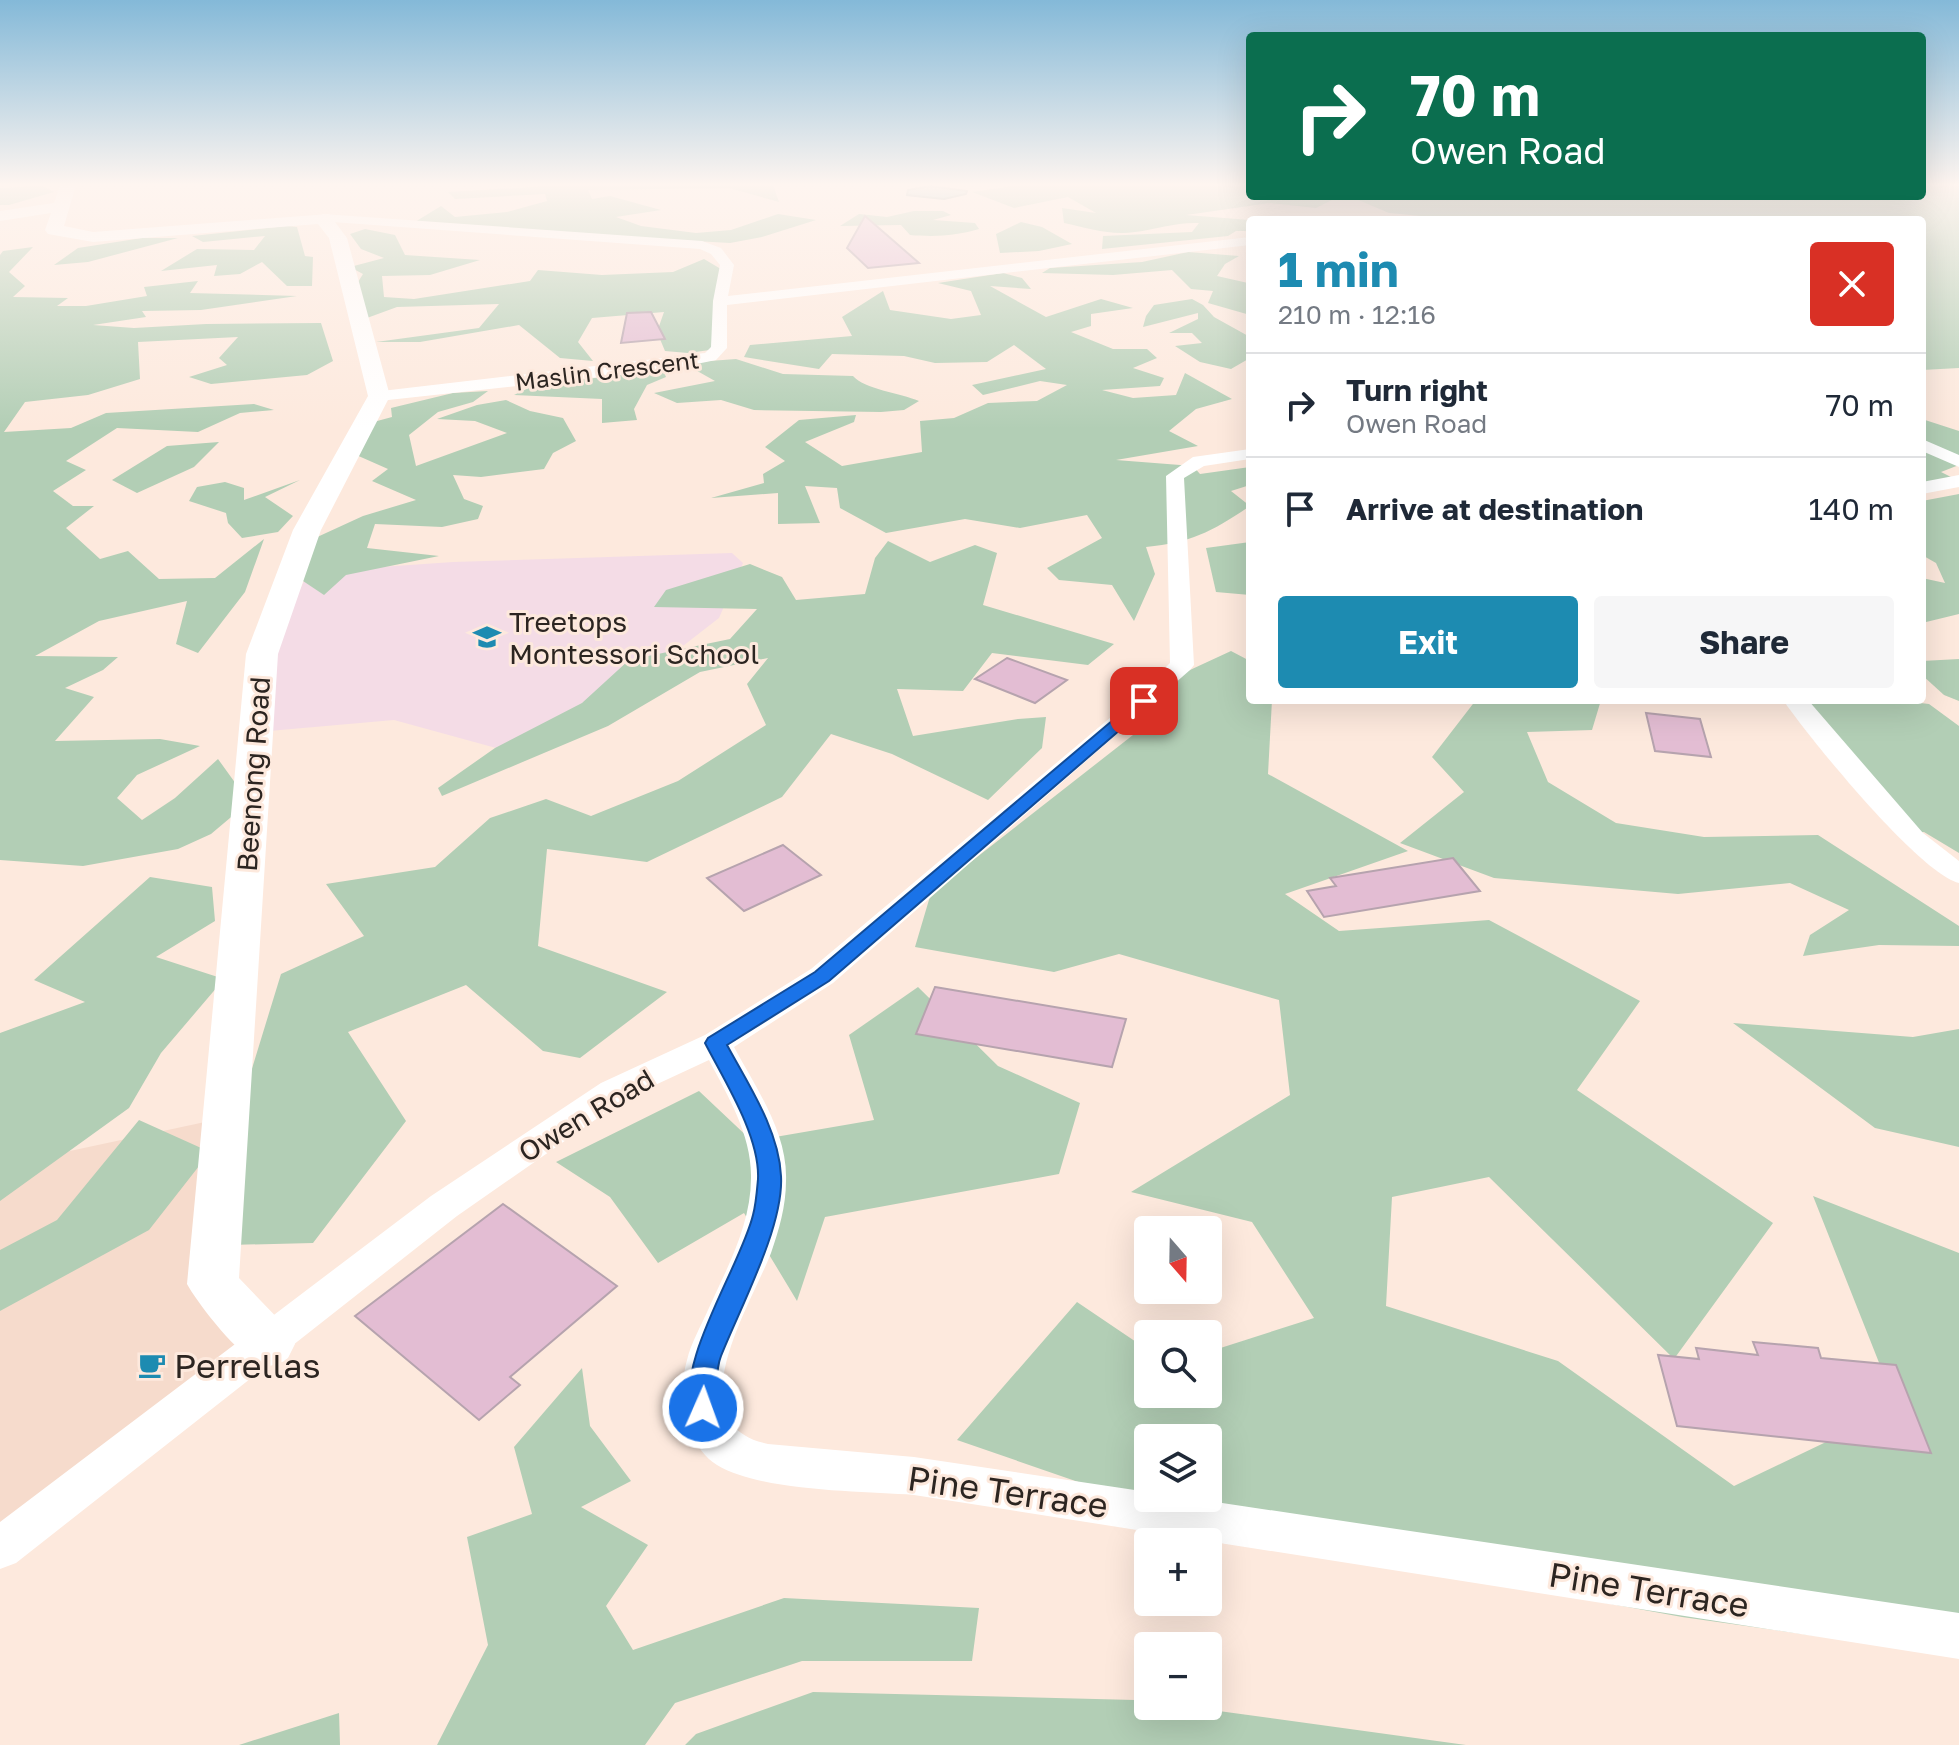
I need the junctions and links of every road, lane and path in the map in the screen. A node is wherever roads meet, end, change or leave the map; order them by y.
1 (345, 266) edge
2 (727, 266) edge
3 (1025, 266) edge
4 (720, 301) junction
5 (379, 396) junction
6 (1926, 446) edge
7 (1246, 455) edge
8 (1959, 462) edge
9 (1959, 481) edge
10 (1926, 487) edge
11 (1798, 704) edge
12 (1959, 875) edge
13 (716, 1043) junction
14 (268, 1344) junction
15 (0, 1548) edge
16 (1959, 1636) edge

1 - 5 street
2 - 4 street, Maslin Crescent
3 - 4 street
4 - 5 street, Maslin Crescent
5 - 14 street, Beenong Road
6 - 8 street
7 - 13 street, Owen Road
9 - 10 street
11 - 12 street
13 - 14 street, Owen Road
13 - 16 street, Pine Terrace
14 - 15 street, Owen Road

